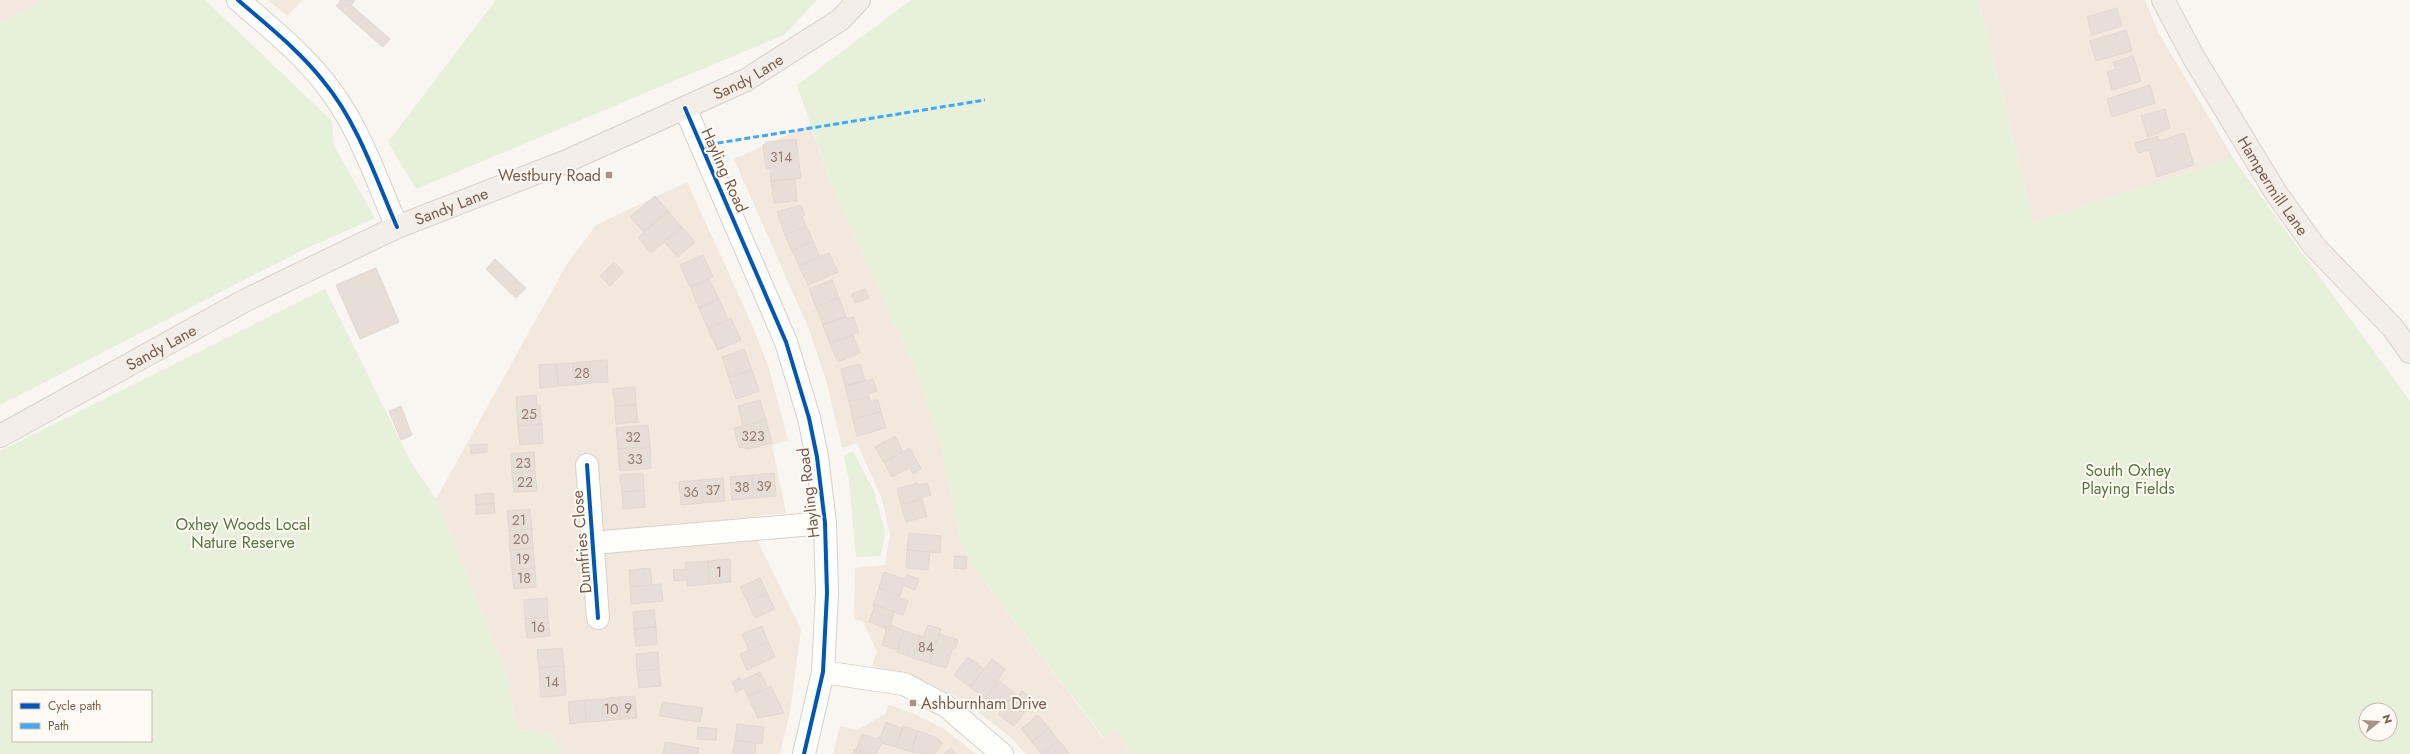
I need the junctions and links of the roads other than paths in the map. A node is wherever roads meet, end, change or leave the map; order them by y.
1 (238, 0) edge
2 (859, 0) edge
3 (2163, 0) edge
4 (684, 108) junction
5 (397, 227) junction
6 (2410, 352) edge
7 (0, 436) edge
8 (586, 465) dead end
9 (825, 523) junction
10 (593, 542) junction
11 (598, 618) dead end
12 (823, 672) junction
13 (804, 754) edge
14 (1002, 754) edge

1 - 5 street
2 - 4 main road, Sandy Lane
3 - 6 main road, Hampermill Lane
4 - 5 main road, Sandy Lane
4 - 9 street, Hayling Road
5 - 7 main road, Sandy Lane
8 - 10 street, Dumfries Close
9 - 10 street, Dumfries Close
9 - 12 street, Hayling Road
10 - 11 street, Dumfries Close
12 - 13 street, Hayling Road
12 - 14 street

